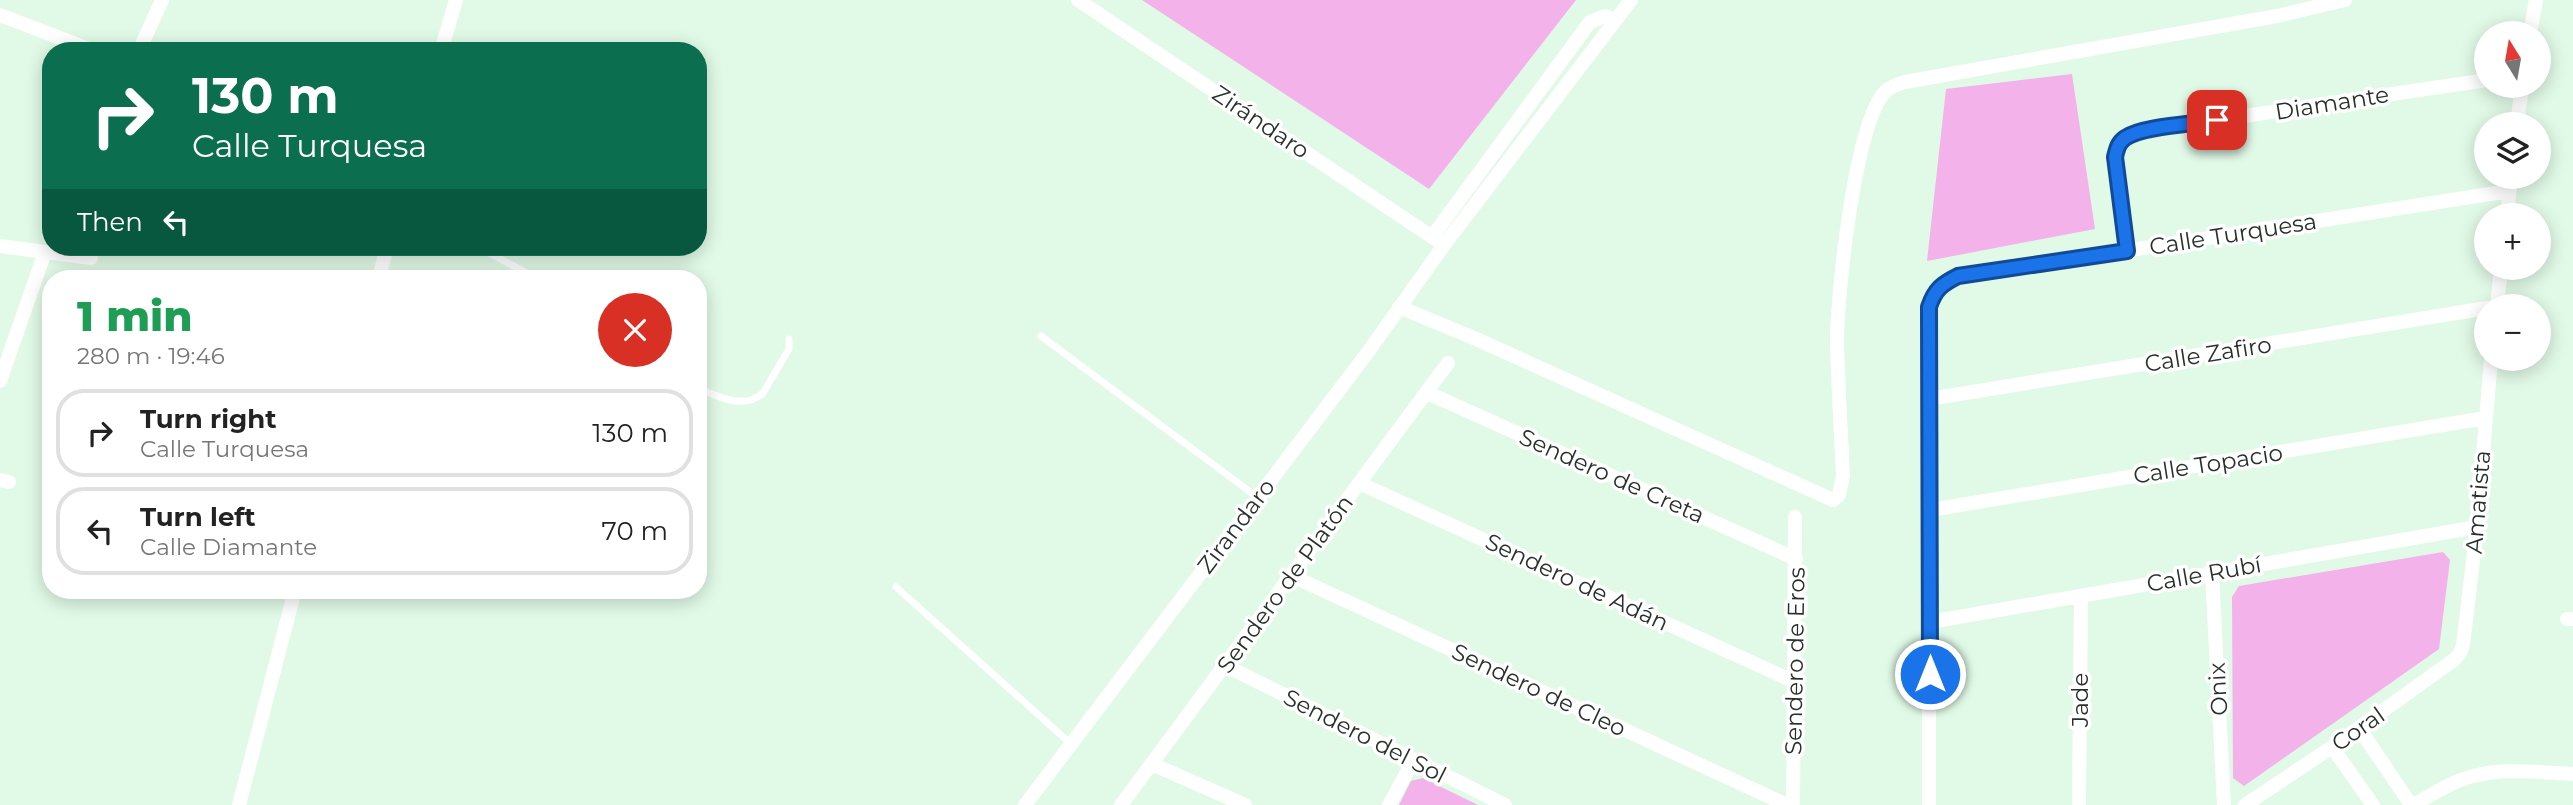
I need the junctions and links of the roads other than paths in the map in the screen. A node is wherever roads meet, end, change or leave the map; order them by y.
1 (162, 0) edge
2 (456, 0) edge
3 (1078, 0) edge
4 (1631, 0) edge
5 (2345, 0) edge
6 (2536, 0) edge
7 (0, 15) edge
8 (2532, 21) edge
9 (70, 42) edge
10 (143, 42) edge
11 (444, 42) edge
12 (2474, 82) edge
13 (2481, 189) edge
14 (1438, 241) junction
15 (0, 246) edge
16 (42, 251) edge
17 (2127, 251) junction
18 (43, 256) edge
19 (79, 256) edge
20 (495, 256) edge
21 (92, 258) dead end
22 (521, 270) edge
23 (1399, 307) junction
24 (2474, 310) edge
25 (1041, 336) dead end
26 (789, 339) dead end
27 (4, 360) edge
28 (1448, 363) dead end
29 (2490, 371) edge
30 (0, 381) edge
31 (707, 392) edge
32 (1428, 393) junction
33 (1929, 399) junction
34 (2486, 418) junction
35 (1359, 483) junction
36 (1257, 497) junction
37 (1930, 510) junction
38 (1795, 517) dead end
39 (2477, 527) junction
40 (1796, 559) junction
41 (2212, 573) junction
42 (1290, 575) junction
43 (896, 587) dead end
44 (2081, 596) junction
45 (293, 599) edge
46 (1930, 622) junction
47 (2463, 645) joint
48 (1226, 666) junction
49 (1796, 682) junction
50 (2359, 728) junction
51 (1071, 744) junction
52 (2332, 747) junction
53 (1413, 761) junction
54 (1152, 764) junction
55 (2573, 774) edge
56 (239, 805) edge
57 (1025, 805) edge
58 (1121, 805) edge
59 (1245, 805) edge
60 (1389, 805) edge
61 (1505, 805) edge
62 (1787, 805) edge
63 (1793, 805) edge
64 (1929, 805) edge
65 (2079, 805) edge
66 (2224, 805) edge
67 (2245, 805) edge
68 (2372, 805) edge
69 (2413, 805) edge

1 - 10 street
2 - 11 street
3 - 14 street, Zirándaro
4 - 14 street, Zirandaro
5 - 23 street
6 - 8 street
7 - 9 street
12 - 17 street, Diamante
13 - 17 street, Calle Turquesa
14 - 23 street, Zirandaro
15 - 16 street
17 - 33 street, Calle Turquesa
18 - 27 street
19 - 21 street
20 - 22 lane
23 - 36 street, Zirandaro
24 - 33 street, Calle Zafiro
25 - 36 lane
26 - 31 lane
27 - 30 street
28 - 32 street, Sendero de Platón
29 - 34 street, Amatista
32 - 35 street, Sendero de Platón
32 - 40 street, Sendero de Creta
33 - 37 street
34 - 37 street, Calle Topacio
34 - 39 street, Amatista
35 - 42 street, Sendero de Platón
35 - 49 street, Sendero de Adán
36 - 51 street, Zirandaro
37 - 46 street
38 - 40 street, Sendero de Eros
39 - 41 street, Calle Rubí
39 - 47 street, Amatista
40 - 49 street, Sendero de Eros
41 - 44 street, Calle Rubí
41 - 66 street, Onix
42 - 48 street, Sendero de Platón
42 - 62 street, Sendero de Cleo
43 - 51 lane
44 - 46 street, Calle Rubí
44 - 65 street, Jade
45 - 56 street
46 - 64 street
47 - 50 street, Coral
48 - 53 street, Sendero del Sol
48 - 54 street, Sendero de Platón
49 - 63 street, Sendero de Eros
50 - 52 street, Coral
50 - 69 street
51 - 57 street, Zirandaro
52 - 67 street, Coral
52 - 68 street
53 - 60 street
53 - 61 street, Sendero del Sol
54 - 58 street, Sendero de Platón
54 - 59 street
55 - 69 street

